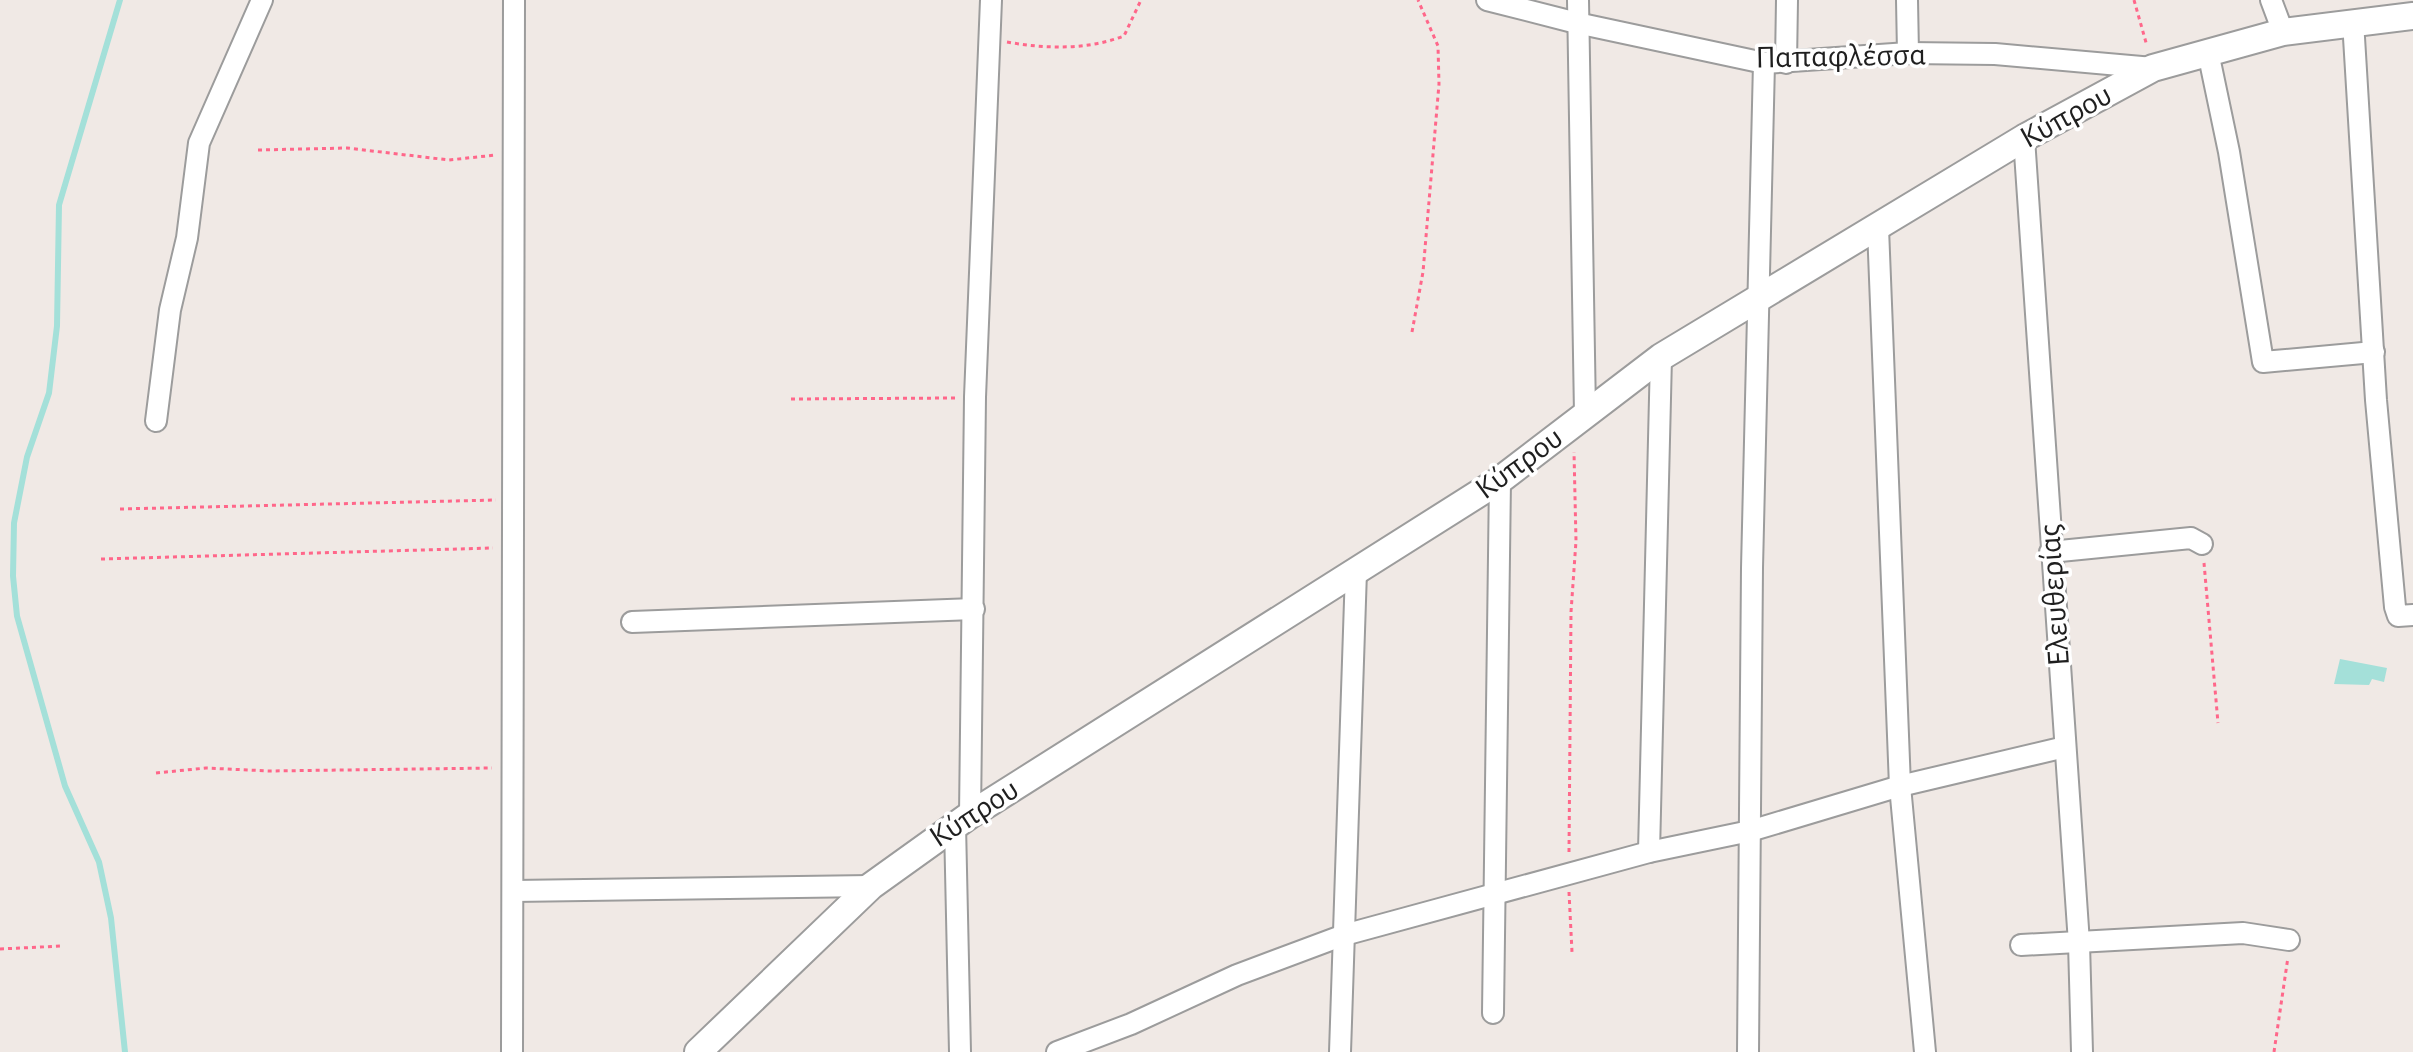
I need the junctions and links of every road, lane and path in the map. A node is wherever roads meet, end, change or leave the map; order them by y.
1 (262, 0) edge
2 (514, 0) edge
3 (991, 0) edge
4 (1141, 0) edge
5 (1418, 0) edge
6 (1487, 0) edge
7 (1578, 0) edge
8 (1787, 0) edge
9 (1907, 0) edge
10 (2134, 0) edge
11 (2271, 0) edge
12 (2413, 16) edge
13 (2353, 21) junction
14 (1577, 23) junction
15 (2283, 32) junction
16 (990, 33) junction
17 (2208, 52) junction
18 (1908, 53) junction
19 (1764, 63) junction
20 (1786, 63) junction
21 (2153, 68) junction
22 (2024, 138) junction
23 (258, 150) dead end
24 (513, 156) junction
25 (1878, 228) junction
26 (1759, 298) junction
27 (1412, 332) dead end
28 (2374, 352) junction
29 (1661, 357) junction
30 (975, 397) junction
31 (791, 399) dead end
32 (1578, 419) junction
33 (156, 421) dead end
34 (1500, 480) junction
35 (510, 500) junction
36 (120, 509) dead end
37 (2202, 544) joint
38 (511, 548) junction
39 (2050, 552) junction
40 (101, 559) dead end
41 (1356, 571) junction
42 (974, 609) junction
43 (2413, 615) edge
44 (632, 622) dead end
45 (2218, 723) dead end
46 (2065, 747) junction
47 (514, 768) junction
48 (156, 773) dead end
49 (1900, 786) junction
50 (962, 820) junction
51 (1750, 831) junction
52 (1649, 852) junction
53 (1569, 876) junction
54 (871, 886) junction
55 (513, 891) junction
56 (1497, 893) junction
57 (1344, 935) junction
58 (2289, 940) joint
59 (2079, 943) junction
60 (2021, 945) dead end
61 (62, 946) dead end
62 (0, 949) edge
63 (1572, 952) dead end
64 (1493, 1013) dead end
65 (512, 1052) edge
66 (698, 1052) edge
67 (960, 1052) edge
68 (1057, 1052) edge
69 (1340, 1052) edge
70 (1748, 1052) edge
71 (1925, 1052) edge
72 (2082, 1052) edge
73 (2274, 1052) edge

1 - 33 street
2 - 24 street
3 - 16 street
4 - 16 path
5 - 27 path
6 - 14 street, Παπαφλέσσα
7 - 14 street
8 - 20 street
9 - 18 street
10 - 21 path
11 - 15 street
12 - 13 street, Κύπρου
13 - 15 street, Κύπρου
13 - 28 street
14 - 19 street, Παπαφλέσσα
14 - 32 street
15 - 17 street, Κύπρου
16 - 30 street
17 - 21 street, Κύπρου
17 - 28 street
18 - 20 street, Παπαφλέσσα
18 - 21 street, Παπαφλέσσα
19 - 20 street, Παπαφλέσσα
19 - 26 street
21 - 22 street, Κύπρου
22 - 25 street, Κύπρου
22 - 39 street, Ελευθερίας
23 - 24 path
24 - 35 street
25 - 26 street, Κύπρου
25 - 49 street
26 - 29 street, Κύπρου
26 - 51 street
28 - 43 street
29 - 32 street, Κύπρου
29 - 52 street
30 - 31 path
30 - 42 street
32 - 34 street, Κύπρου
32 - 53 path
34 - 41 street, Κύπρου
34 - 56 street
35 - 36 path
35 - 38 street
37 - 39 street
37 - 45 path
38 - 40 path
38 - 47 street
39 - 46 street, Ελευθερίας
41 - 50 street, Κύπρου
41 - 57 street
42 - 44 street
42 - 50 street
46 - 49 street
46 - 59 street, Ελευθερίας
47 - 48 path
47 - 55 street
49 - 51 street
49 - 71 street
50 - 54 street, Κύπρου
50 - 67 street
51 - 52 street
51 - 70 street
52 - 53 street
53 - 56 street
53 - 63 path
54 - 55 street
54 - 66 street, Κύπρου
55 - 65 street
56 - 57 street
56 - 64 street
57 - 68 street
57 - 69 street
58 - 59 street
58 - 73 path
59 - 60 street
59 - 72 street, Ελευθερίας
61 - 62 path

